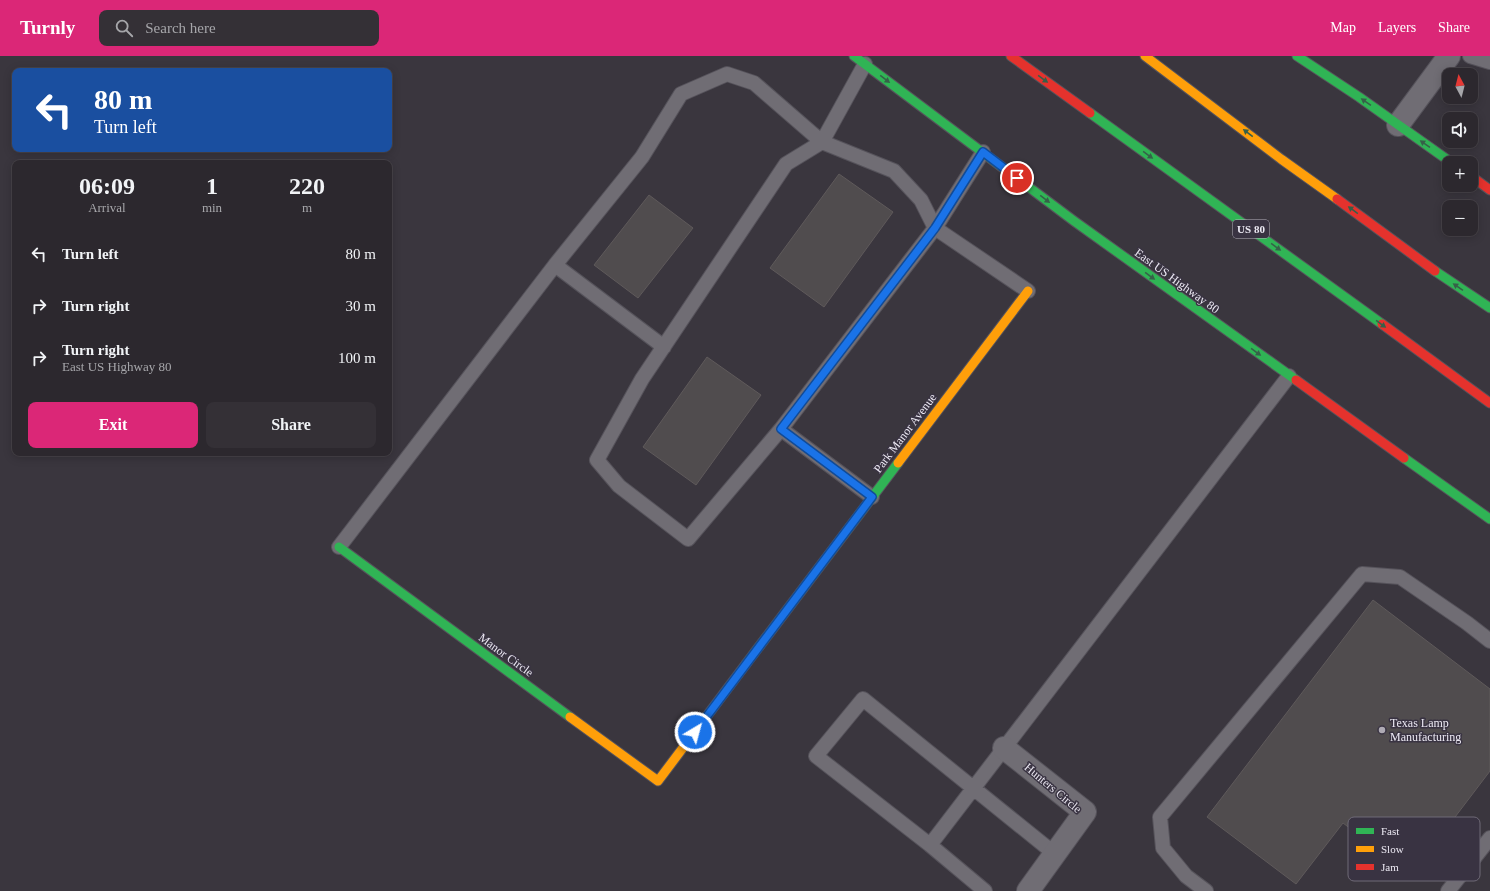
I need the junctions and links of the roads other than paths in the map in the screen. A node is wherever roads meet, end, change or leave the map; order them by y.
1 (1011, 56) edge
2 (1145, 56) edge
3 (1296, 56) edge
4 (1450, 56) edge
5 (1470, 56) edge
6 (860, 60) edge
7 (1490, 62) edge
8 (1398, 125) junction
9 (822, 142) junction
10 (983, 152) junction
11 (1442, 156) edge
12 (1478, 181) edge
13 (1490, 190) edge
14 (935, 228) junction
15 (555, 265) junction
16 (1028, 291) joint
17 (1490, 308) edge
18 (664, 347) junction
19 (1289, 376) junction
20 (1490, 403) edge
21 (781, 429) junction
22 (872, 497) junction
23 (1490, 519) edge
24 (339, 547) joint
25 (1490, 641) edge
26 (1004, 748) junction
27 (658, 781) joint
28 (974, 788) junction
29 (1490, 838) edge
30 (930, 844) junction
31 (1480, 851) edge
32 (1054, 854) junction
33 (1456, 881) edge
34 (985, 891) edge
35 (1028, 891) edge
36 (1206, 891) edge
37 (1448, 891) edge

1 -> 20 main road, US 80
17 -> 2 main road
8 -> 3 main road
4 - 8 street
5 - 7 lane
6 - 9 lane
6 -> 10 main road, East US Highway 80
11 -> 8 main road
9 - 14 lane
9 - 15 lane
9 - 18 lane
10 - 14 lane
10 -> 19 main road, East US Highway 80
12 - 13 main road
14 - 16 lane
14 - 21 lane
15 - 18 lane
15 - 24 lane
16 - 22 main road, Park Manor Avenue
18 - 21 lane
19 - 23 main road, East US Highway 80
19 - 26 lane
21 - 22 lane
22 - 27 main road, Park Manor Avenue
24 - 27 main road, Manor Circle
25 - 36 lane
26 - 28 lane
26 - 32 street, Hunters Circle
28 - 30 lane
28 - 30 lane
28 - 32 lane
29 - 31 lane
30 - 34 lane
32 - 35 street, Hunters Circle
33 - 37 lane

